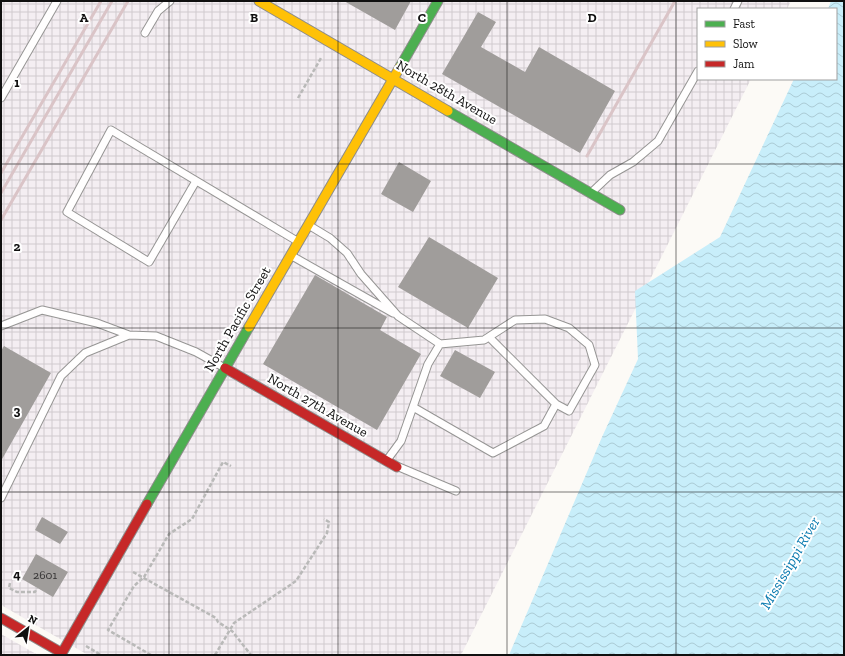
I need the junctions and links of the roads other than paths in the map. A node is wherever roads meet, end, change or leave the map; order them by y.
1 (57, 1) edge
2 (170, 1) edge
3 (259, 1) edge
4 (438, 1) edge
5 (145, 33) dead end
6 (697, 73) edge
7 (393, 77) junction
8 (1, 98) edge
9 (196, 181) junction
10 (592, 193) junction
11 (620, 210) dead end
12 (308, 225) junction
13 (299, 242) junction
14 (291, 255) junction
15 (398, 316) junction
16 (1, 326) edge
17 (129, 335) junction
18 (488, 337) junction
19 (440, 344) junction
20 (225, 368) junction
21 (556, 404) junction
22 (413, 408) junction
23 (387, 460) junction
24 (398, 467) joint
25 (456, 491) dead end
26 (1, 498) edge
27 (1, 618) edge
28 (62, 654) edge

1 - 8 lane
2 - 5 lane
3 - 7 street, North 28th Avenue
4 - 7 street, North Pacific Street
6 - 10 lane
7 - 10 street, North 28th Avenue
7 - 12 street, North Pacific Street
9 - 9 lane
9 - 13 lane
10 - 11 street, North 28th Avenue
12 - 13 street, North Pacific Street
12 - 15 lane
13 - 14 street, North Pacific Street
14 - 15 lane
14 - 20 street, North Pacific Street
15 - 19 lane
16 - 17 lane
17 - 20 lane
17 - 26 lane
18 - 19 lane
18 - 21 lane
18 - 21 lane
19 - 22 lane
20 - 23 street, North 27th Avenue
20 - 28 street, North Pacific Street
21 - 22 lane
22 - 23 lane
23 - 24 street, North 27th Avenue
24 - 25 lane
27 - 28 street

